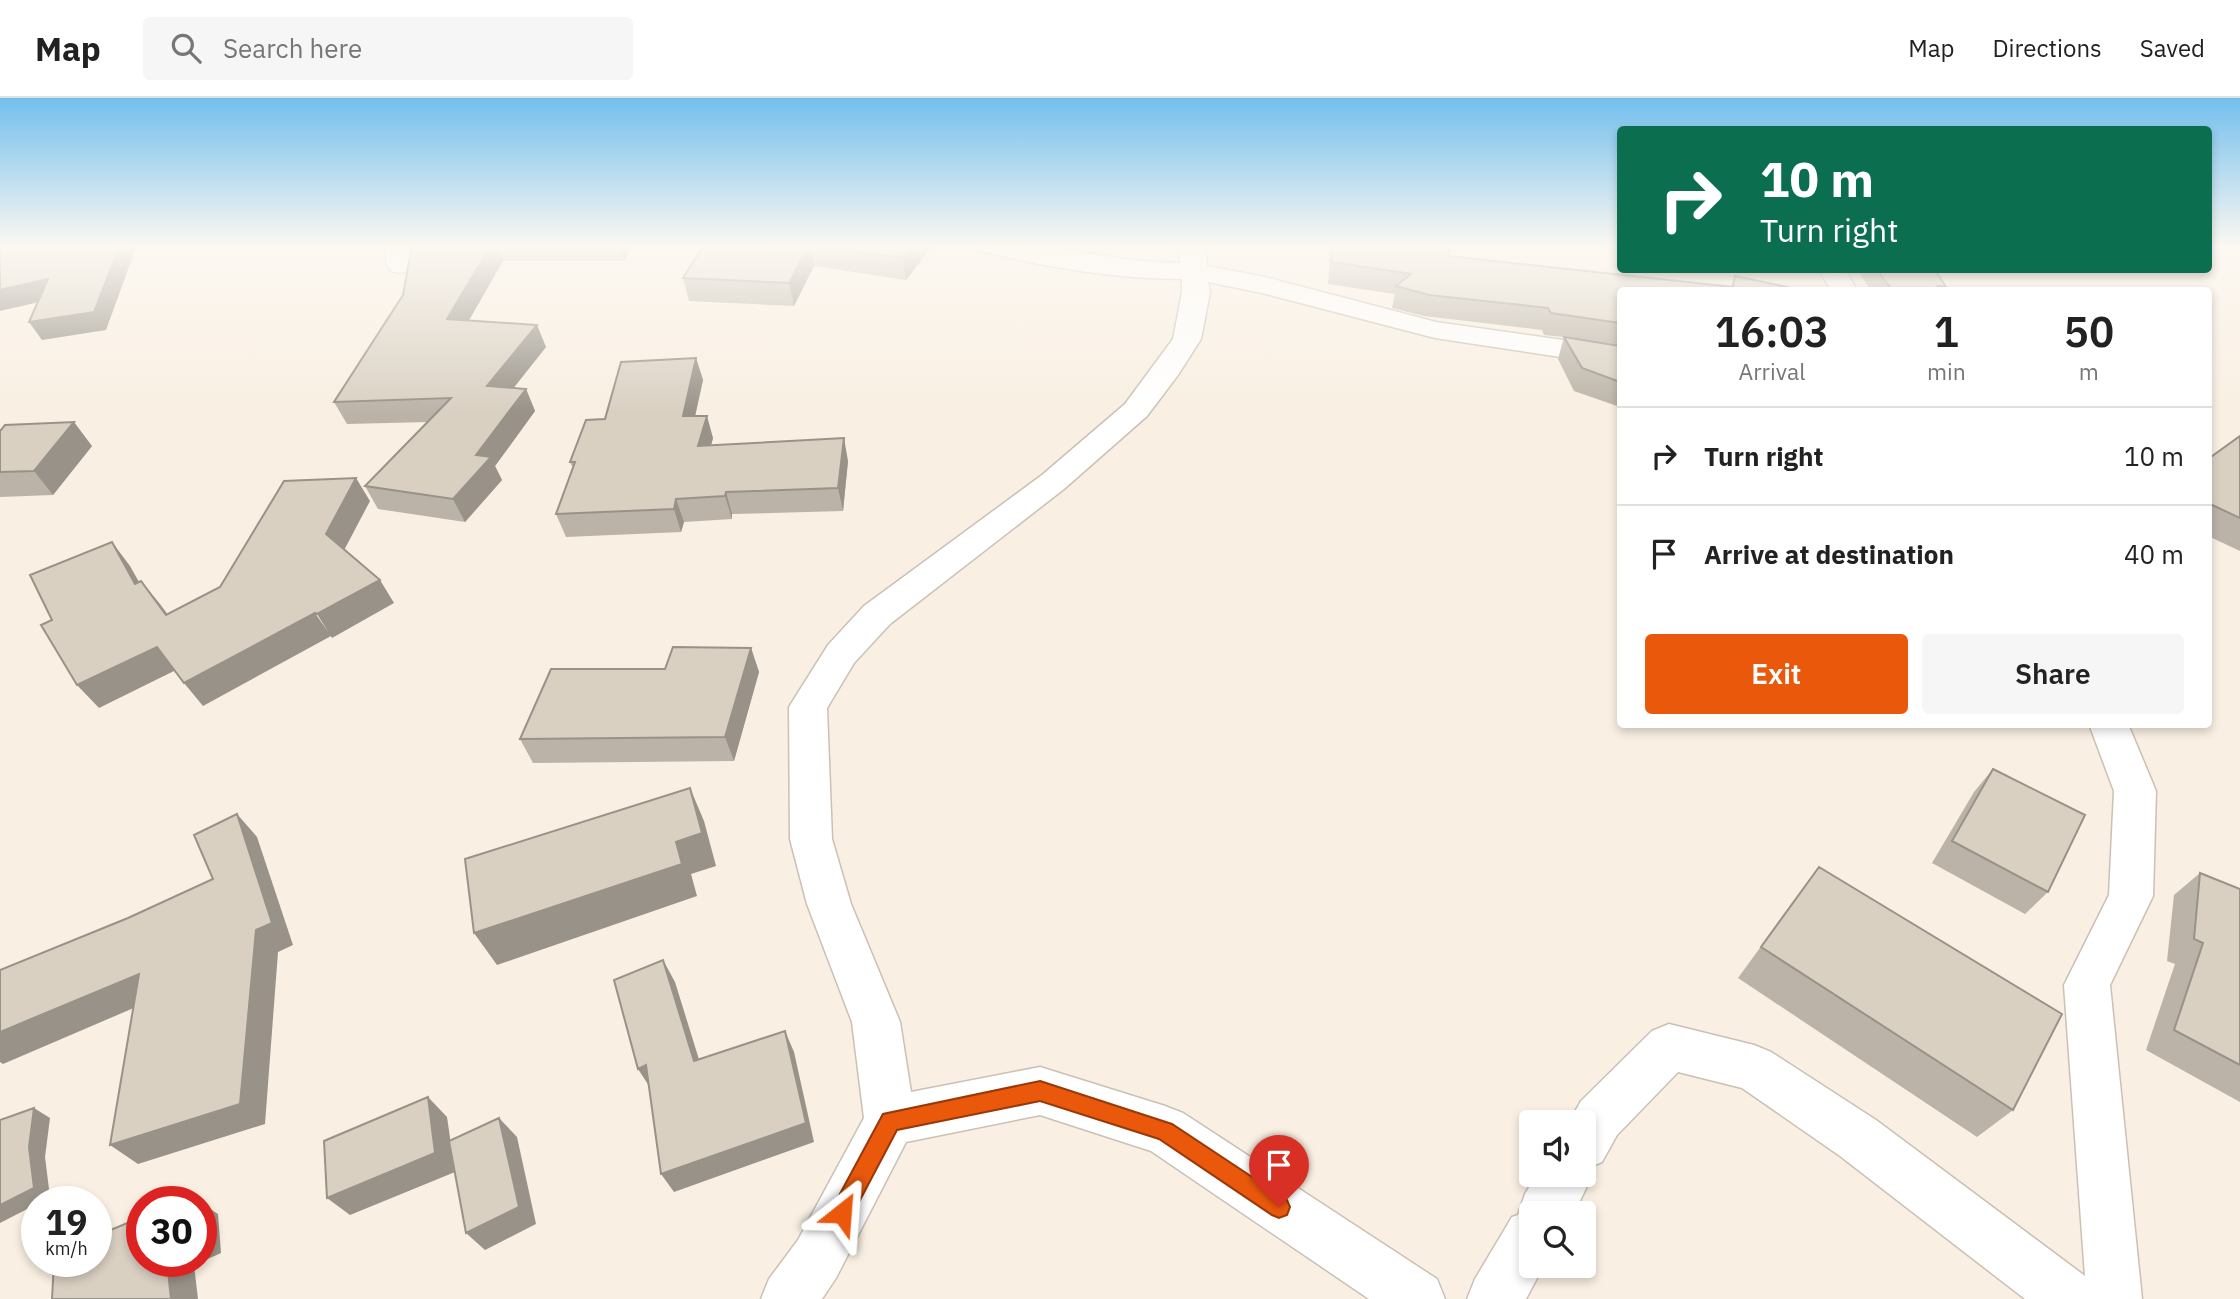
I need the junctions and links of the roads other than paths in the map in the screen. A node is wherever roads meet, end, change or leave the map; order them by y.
1 (1194, 301) edge
2 (1326, 301) edge
3 (1617, 357) edge
4 (2110, 728) edge
5 (890, 1121) junction
6 (1596, 1123) edge
7 (1519, 1257) edge
8 (789, 1299) edge
9 (1417, 1299) edge
10 (1495, 1299) edge
11 (2070, 1299) edge
12 (2114, 1299) edge

1 - 5 street
2 - 3 street
4 - 12 street
5 - 8 street
5 - 9 street
6 - 11 street
7 - 10 street

